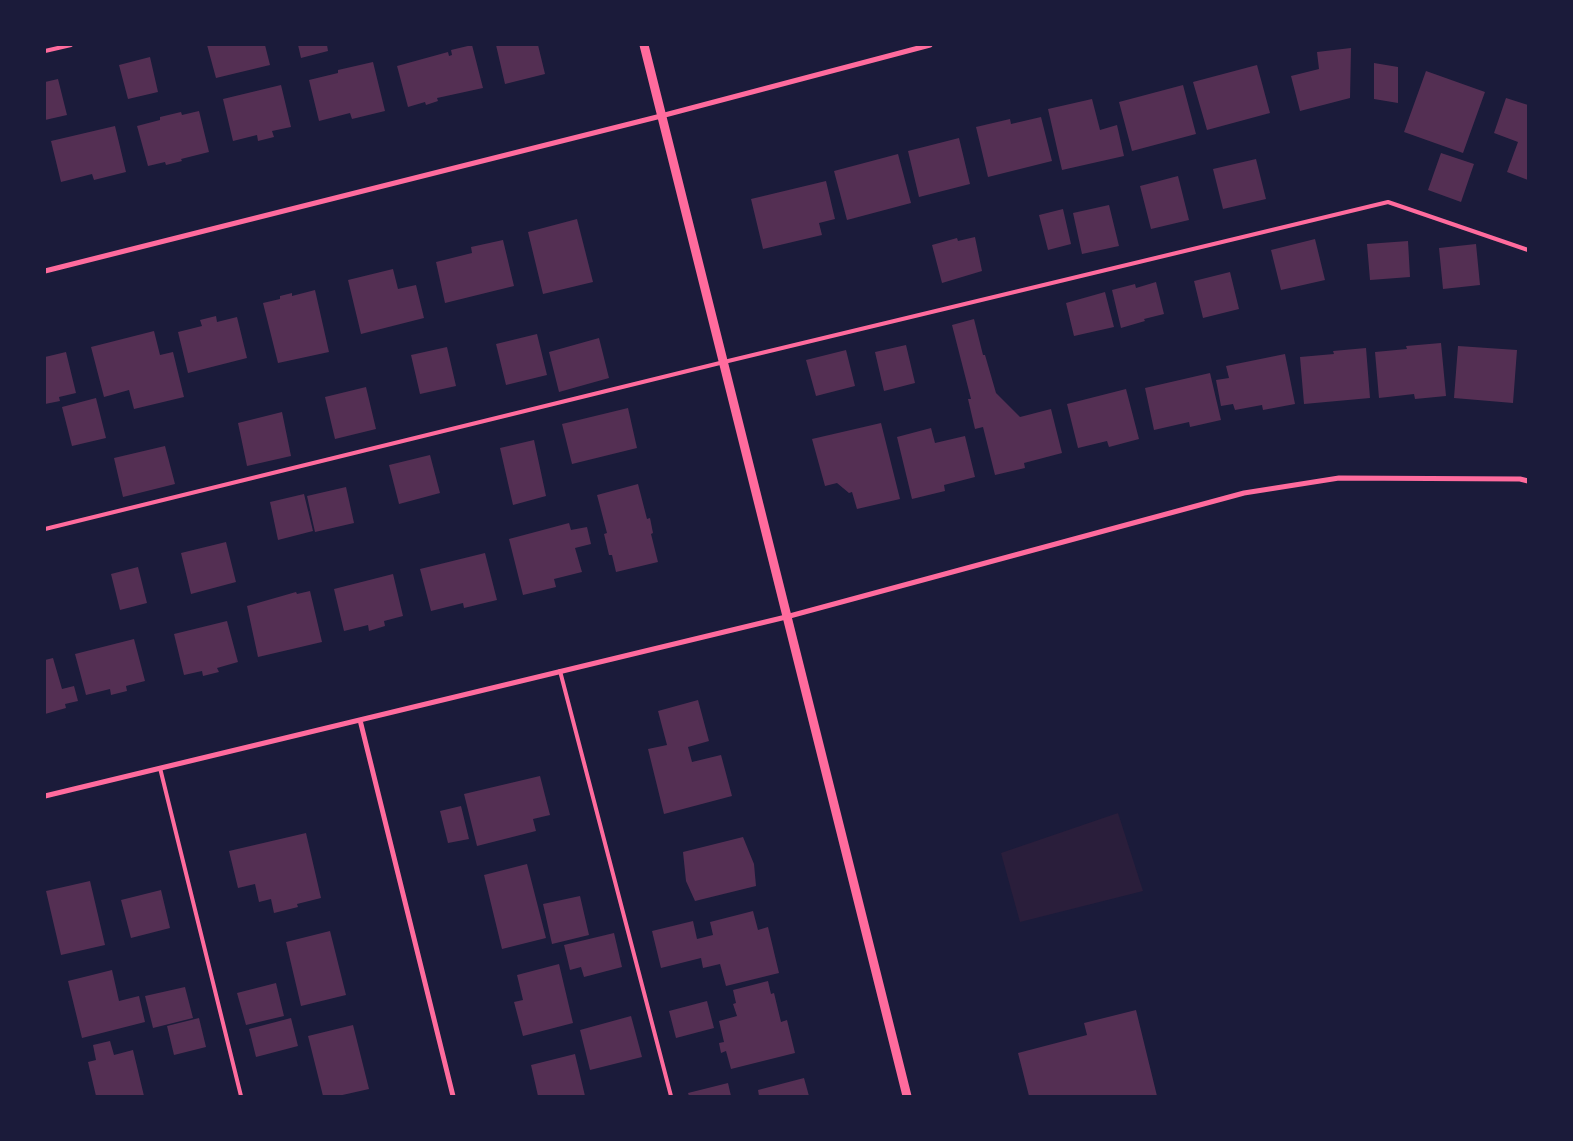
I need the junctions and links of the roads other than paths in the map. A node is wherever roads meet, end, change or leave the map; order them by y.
1 (71, 45) edge
2 (644, 45) edge
3 (930, 45) edge
4 (45, 52) edge
5 (661, 116) junction
6 (1528, 250) edge
7 (45, 271) edge
8 (724, 362) junction
9 (1528, 481) edge
10 (45, 530) edge
11 (786, 617) junction
12 (560, 671) junction
13 (360, 720) junction
14 (160, 768) junction
15 (45, 796) edge
16 (241, 1096) edge
17 (453, 1096) edge
18 (671, 1096) edge
19 (907, 1096) edge

1 - 4 lane
2 - 5 street
3 - 5 street
5 - 7 street
5 - 8 street
6 - 8 lane
8 - 10 lane
8 - 11 street
9 - 11 street
11 - 12 street
11 - 19 street
12 - 13 street
12 - 18 lane
13 - 14 street
13 - 17 street
14 - 15 street
14 - 16 lane

